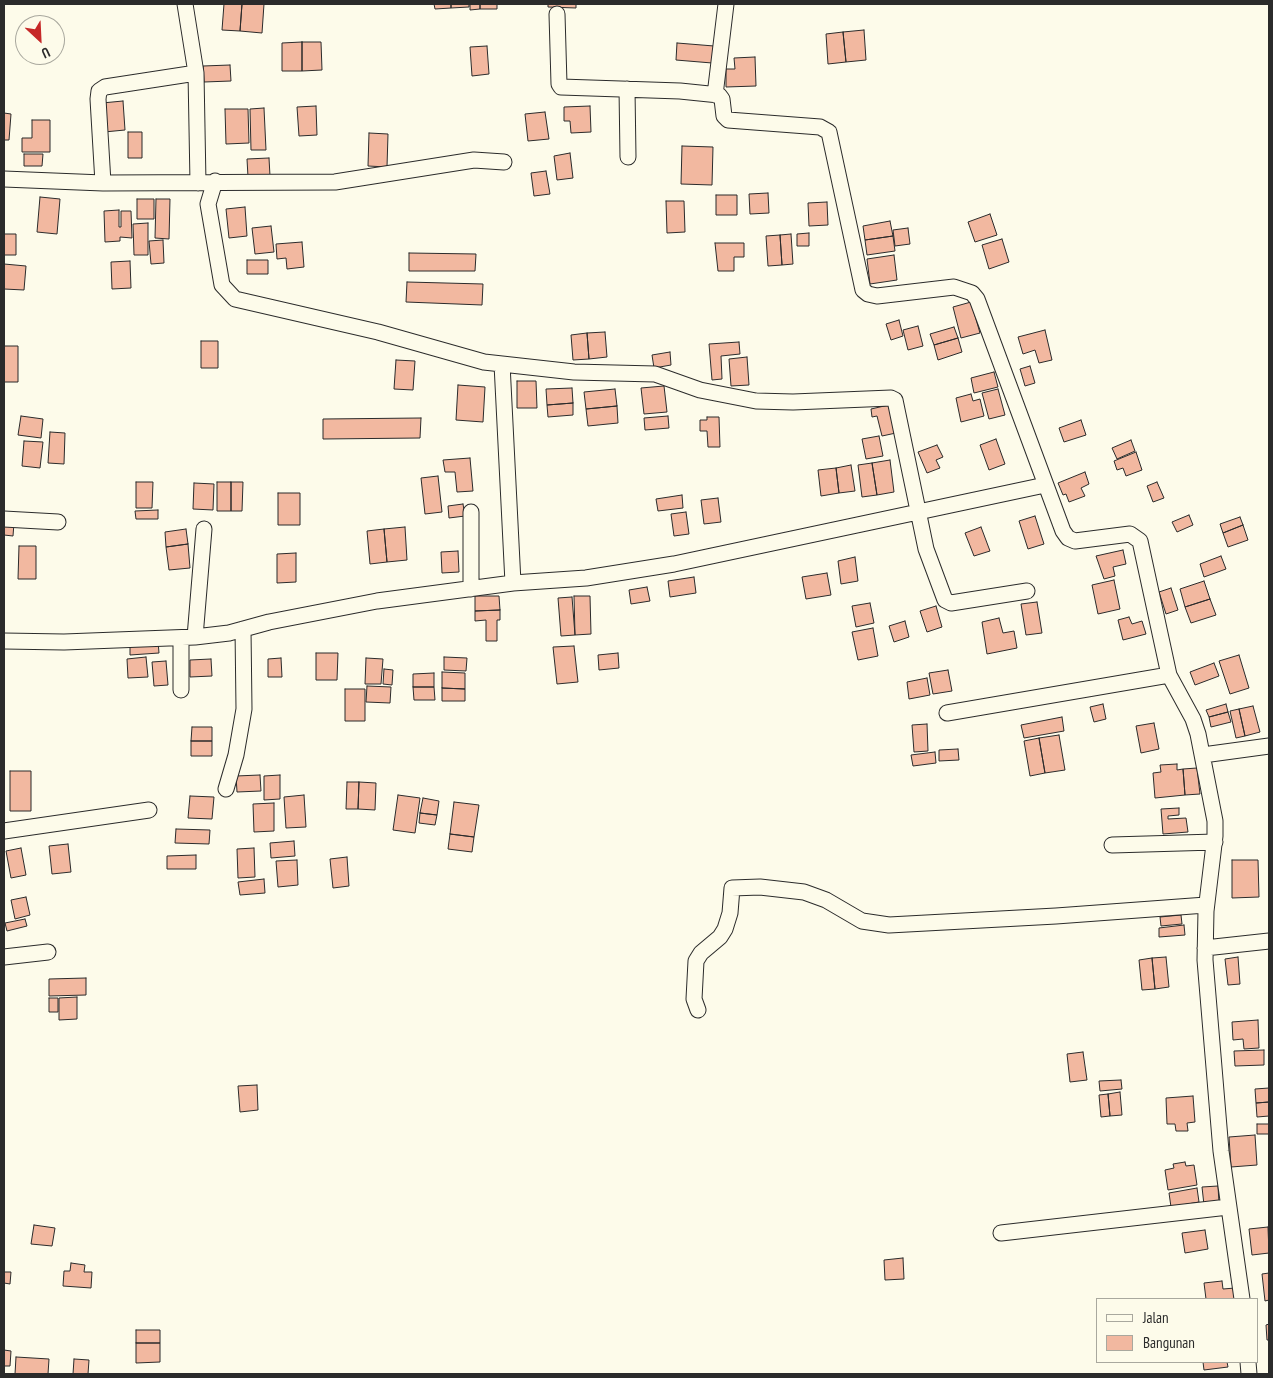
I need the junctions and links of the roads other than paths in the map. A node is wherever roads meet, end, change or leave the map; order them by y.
1 (186, 4) edge
2 (726, 4) edge
3 (557, 14) dead end
4 (196, 73) junction
5 (627, 89) junction
6 (715, 95) junction
7 (628, 157) dead end
8 (504, 162) dead end
9 (4, 179) edge
10 (215, 181) junction
11 (103, 182) junction
12 (198, 183) junction
13 (502, 364) junction
14 (1045, 485) junction
15 (918, 511) junction
16 (471, 512) dead end
17 (4, 519) edge
18 (58, 522) dead end
19 (204, 530) dead end
20 (513, 583) junction
21 (471, 588) junction
22 (1027, 591) dead end
23 (243, 629) junction
24 (188, 637) junction
25 (4, 641) edge
26 (1169, 675) junction
27 (181, 690) dead end
28 (947, 713) dead end
29 (1269, 746) edge
30 (1203, 756) junction
31 (226, 789) dead end
32 (149, 810) dead end
33 (4, 832) edge
34 (1214, 842) junction
35 (1112, 845) dead end
36 (1206, 905) junction
37 (1269, 942) edge
38 (1206, 948) junction
39 (48, 952) dead end
40 (4, 957) edge
41 (698, 1010) dead end
42 (1228, 1207) junction
43 (1001, 1233) dead end
44 (1242, 1298) edge

1 - 4 street
2 - 6 street
3 - 5 street
4 - 11 street
4 - 12 street
5 - 6 street
5 - 7 street
6 - 14 street
8 - 10 street
9 - 11 street
10 - 12 street
10 - 13 street
11 - 12 street
13 - 15 street
13 - 20 street
14 - 15 street
14 - 26 street
15 - 20 street
15 - 22 street
16 - 21 street
17 - 18 street
19 - 24 street
20 - 21 street
21 - 23 street
23 - 24 street
23 - 31 street
24 - 25 street
24 - 27 street
26 - 28 street
26 - 30 street
29 - 30 street
30 - 34 street
32 - 33 street
34 - 35 street
34 - 36 street
36 - 38 street
36 - 41 street
37 - 38 street
38 - 42 street
39 - 40 street
42 - 43 street
42 - 44 street

